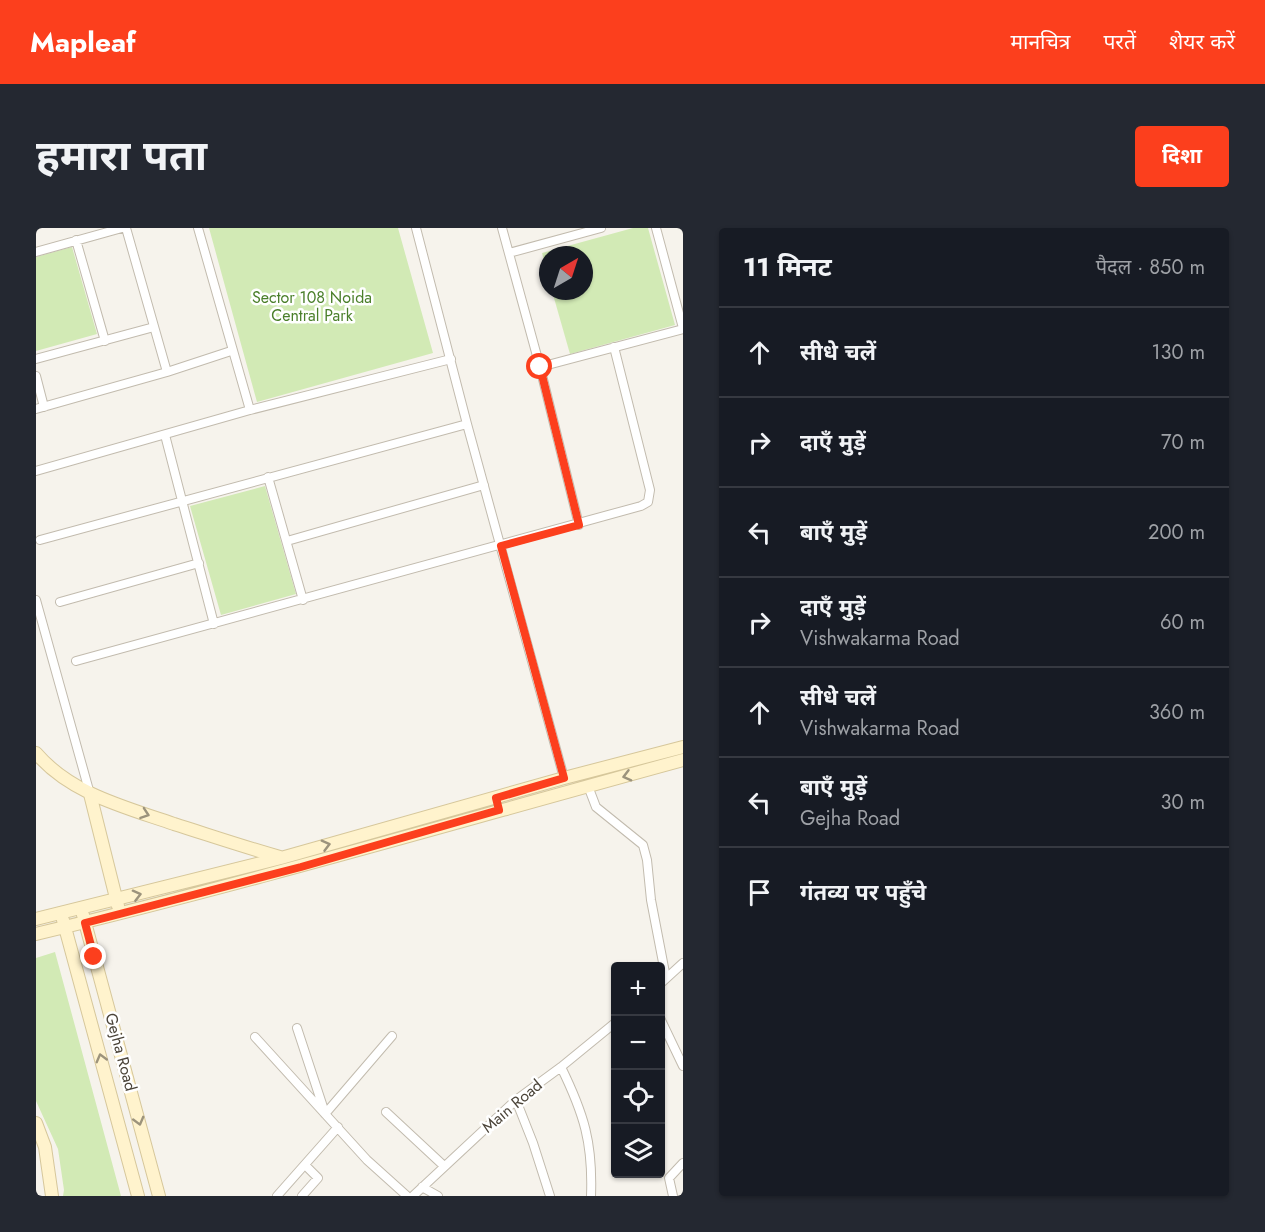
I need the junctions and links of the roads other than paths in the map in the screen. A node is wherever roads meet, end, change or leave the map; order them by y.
1 (122, 228) edge
2 (126, 228) edge
3 (198, 228) edge
4 (416, 228) edge
5 (502, 228) edge
6 (601, 228) edge
7 (656, 228) edge
8 (578, 231) edge
9 (76, 240) junction
10 (36, 252) edge
11 (509, 253) junction
12 (154, 327) junction
13 (683, 328) edge
14 (105, 340) junction
15 (614, 347) junction
16 (231, 351) junction
17 (36, 359) edge
18 (451, 359) junction
19 (540, 367) junction
20 (167, 372) junction
21 (36, 376) edge
22 (40, 408) edge
23 (249, 410) junction
24 (467, 424) junction
25 (165, 435) junction
26 (36, 471) edge
27 (268, 477) junction
28 (484, 485) junction
29 (182, 500) junction
30 (579, 525) junction
31 (40, 540) dead end
32 (287, 541) junction
33 (501, 546) junction
34 (199, 563) junction
35 (36, 600) edge
36 (303, 600) junction
37 (60, 602) dead end
38 (214, 624) junction
39 (76, 661) dead end
40 (683, 747) edge
41 (36, 753) edge
42 (683, 760) edge
43 (564, 778) junction
44 (588, 786) junction
45 (90, 794) junction
46 (498, 804) junction
47 (281, 858) junction
48 (117, 900) junction
49 (81, 908) junction
50 (61, 913) junction
51 (119, 914) junction
52 (36, 919) edge
53 (85, 923) junction
54 (65, 927) junction
55 (36, 934) edge
56 (660, 962) edge
57 (683, 963) edge
58 (665, 979) edge
59 (611, 1026) edge
60 (297, 1028) dead end
61 (665, 1028) edge
62 (392, 1036) dead end
63 (255, 1037) dead end
64 (683, 1066) edge
65 (561, 1067) junction
66 (516, 1100) junction
67 (386, 1112) dead end
68 (325, 1113) junction
69 (36, 1123) edge
70 (338, 1127) junction
71 (683, 1163) edge
72 (304, 1165) junction
73 (444, 1166) junction
74 (422, 1187) junction
75 (52, 1196) edge
76 (138, 1196) edge
77 (159, 1196) edge
78 (277, 1196) edge
79 (302, 1196) edge
80 (407, 1196) edge
81 (413, 1196) edge
82 (438, 1196) edge
83 (550, 1196) edge
84 (591, 1196) edge
85 (673, 1196) edge

1 - 9 street
2 - 12 street
3 - 16 street
4 - 18 street
5 - 11 street
6 - 8 street
7 - 13 street
8 - 11 street
9 - 10 street
9 - 14 street
11 - 19 street
12 - 14 street
12 - 20 street
13 - 15 street
14 - 17 street
15 - 19 street
15 - 30 street
16 - 20 street
16 - 23 street
18 - 23 street
18 - 24 street
19 - 30 street
20 - 22 street
21 - 22 street
23 - 25 street
24 - 27 street
24 - 28 street
25 - 26 street
25 - 29 street
27 - 29 street
27 - 32 street
28 - 32 street
28 - 33 street
29 - 31 street
29 - 34 street
30 - 33 street
32 - 36 street
33 - 36 street
33 - 43 street
34 - 37 street
34 - 38 street
35 - 45 street
36 - 38 street
38 - 39 street
40 - 43 main road
41 - 45 main road
42 -> 44 main road
43 - 46 main road
44 - 46 main road
44 - 56 street
45 -> 47 main road
45 - 48 main road
47 -> 46 main road
46 - 51 main road
48 -> 47 main road
48 - 49 main road
48 - 51 main road
49 - 50 main road
49 - 53 main road, Gejha Road
50 - 52 main road
50 - 54 main road, Gejha Road
51 - 53 main road
53 - 54 main road
53 -> 77 main road, Gejha Road
54 - 55 main road
76 -> 54 main road, Gejha Road
57 - 58 street
59 - 65 street, Main Road
60 - 68 street
61 - 64 street
62 - 68 street
63 - 68 street
65 - 66 street, Main Road
65 - 84 street
66 - 73 street, Main Road
66 - 83 street
67 - 73 street
68 - 70 street
69 - 75 main road
70 - 72 street
70 - 80 street
71 - 85 street
72 - 78 street
72 - 79 street
73 - 74 street, Main Road
74 - 81 street, Main Road
74 - 82 street

